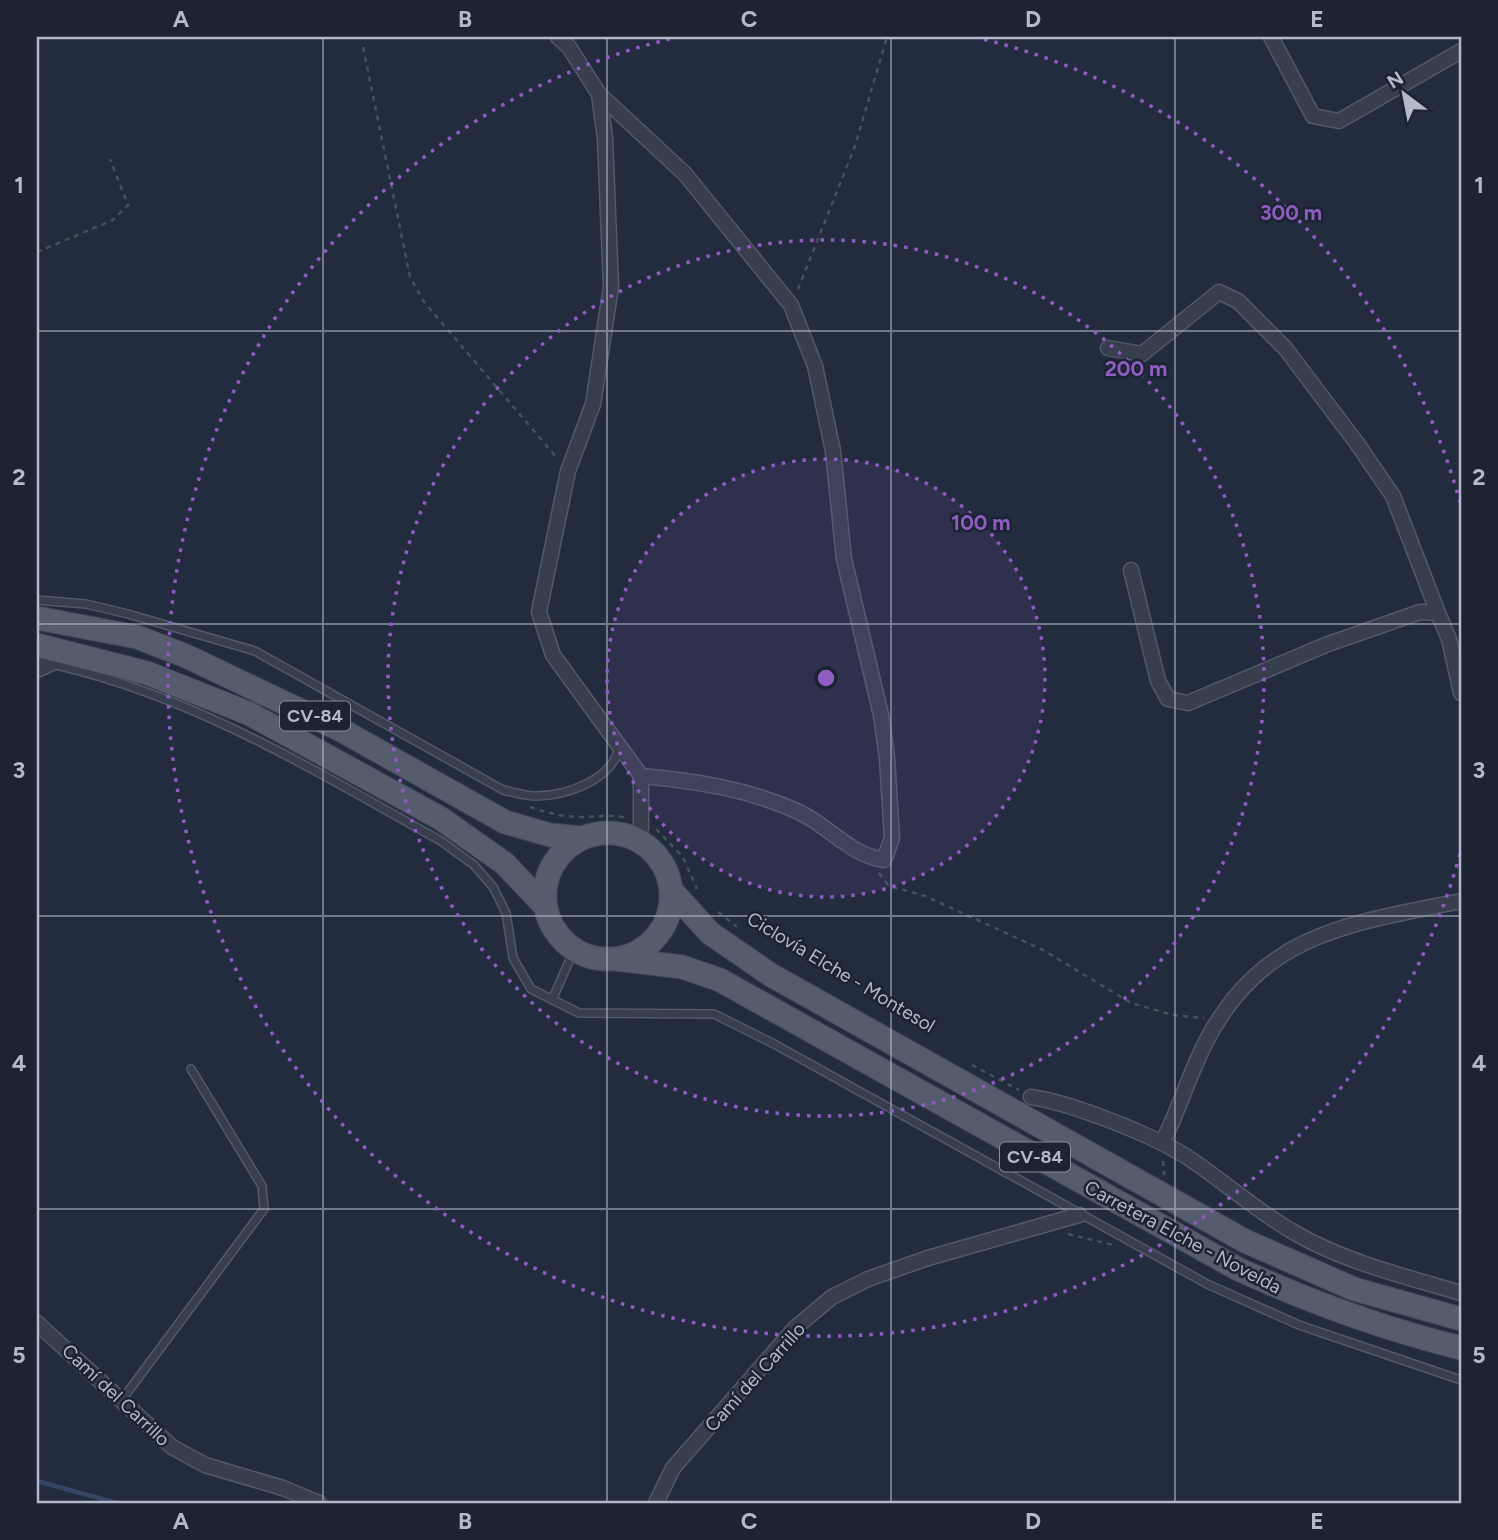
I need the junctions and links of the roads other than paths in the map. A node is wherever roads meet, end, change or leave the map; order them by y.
1 (558, 37) edge
2 (1270, 37) edge
3 (1461, 51) edge
4 (599, 94) junction
5 (1108, 348) dead end
6 (1131, 570) dead end
7 (37, 600) edge
8 (1438, 613) junction
9 (37, 618) edge
10 (40, 660) edge
11 (1461, 693) edge
12 (619, 747) junction
13 (640, 776) junction
14 (638, 830) junction
15 (582, 838) junction
16 (671, 890) junction
17 (1461, 901) edge
18 (545, 906) junction
19 (574, 950) junction
20 (616, 959) junction
21 (553, 998) junction
22 (191, 1069) dead end
23 (1031, 1097) road end
24 (1161, 1143) junction
25 (1079, 1215) junction
26 (1461, 1293) edge
27 (1461, 1319) edge
28 (37, 1323) edge
29 (1461, 1348) edge
30 (1461, 1380) edge
31 (121, 1401) junction
32 (319, 1503) edge
33 (656, 1503) edge

1 - 4 street
2 - 3 street
4 - 12 street
4 - 13 street
5 - 8 street
6 - 8 street
7 - 12 lane
8 - 11 street
9 - 15 main road, CV-84
10 - 18 main road, CV-84
10 - 21 lane
12 - 13 street
13 - 14 street
14 - 15 main road, CV-84
14 - 16 main road, CV-84
15 - 18 main road
16 - 20 main road
16 - 27 main road, Carretera Elche - Novelda / CV-84
17 - 24 street
18 - 19 main road, CV-84
19 - 20 main road, CV-84
19 - 21 lane
20 - 29 main road, Carretera Elche - Novelda / CV-84
21 - 25 lane
22 - 31 lane
23 - 24 street
24 - 26 street
25 - 30 lane
25 - 33 street, Camí del Carrillo
28 - 31 street, Camí del Carrillo
31 - 32 street, Camí del Carrillo

